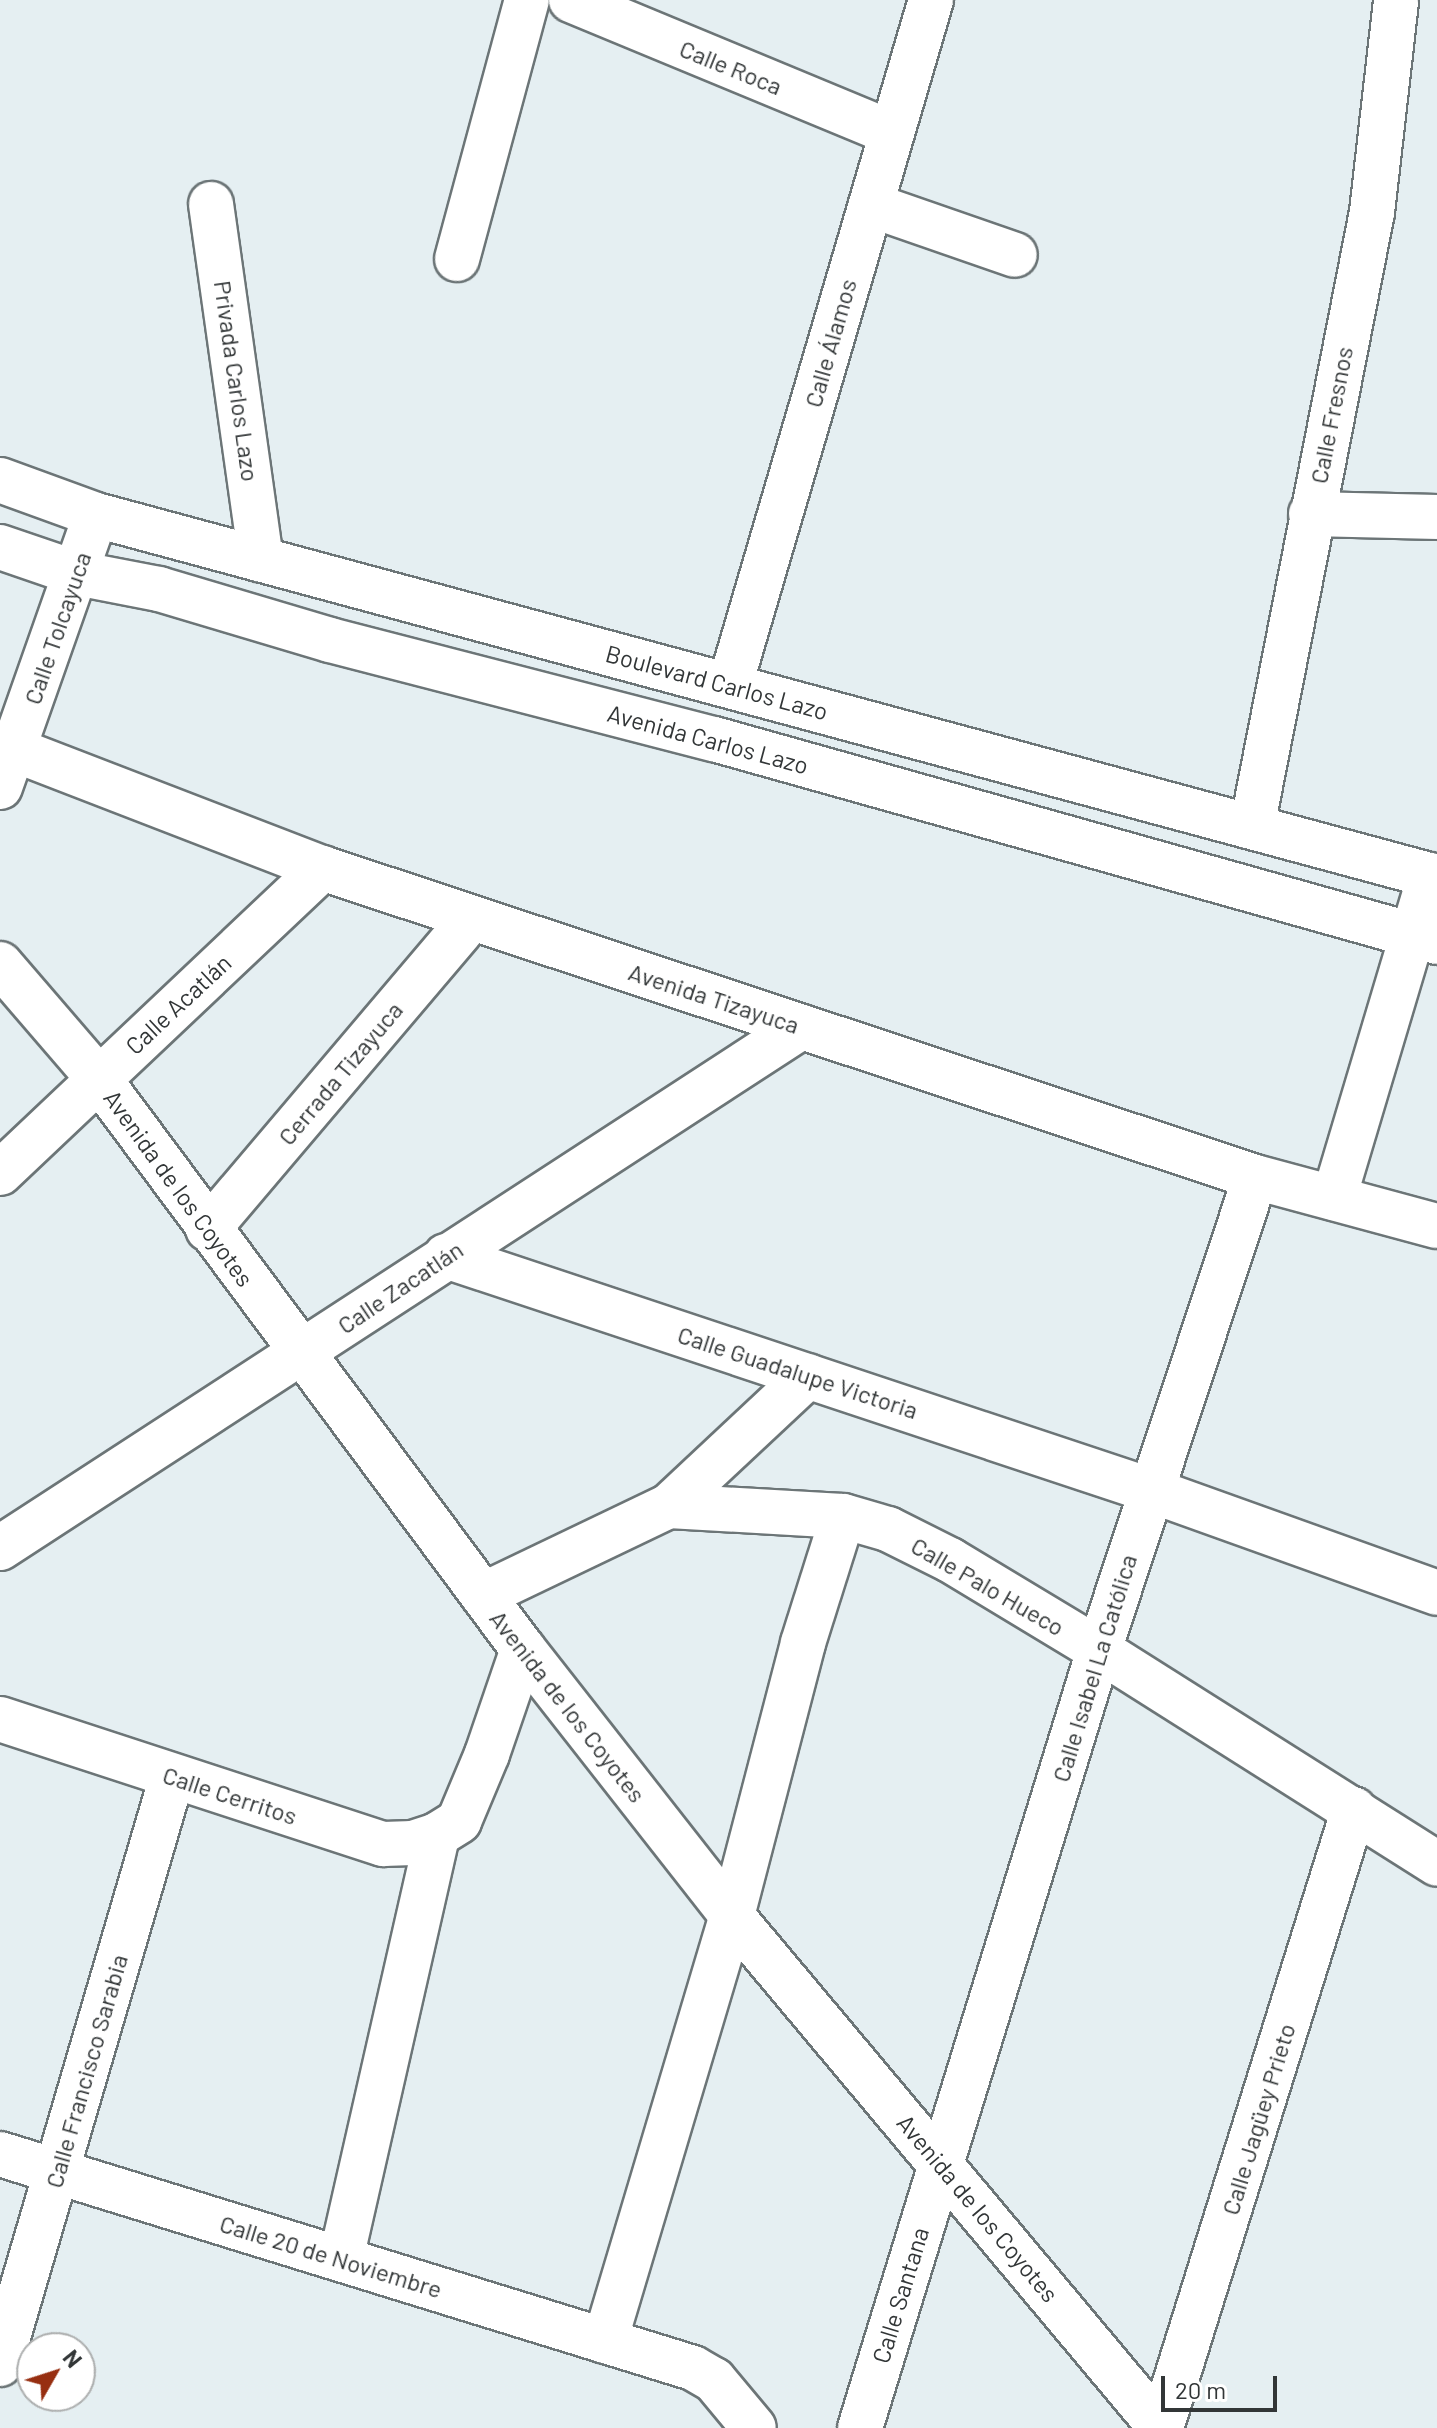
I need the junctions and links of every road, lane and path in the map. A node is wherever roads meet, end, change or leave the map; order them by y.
1 (527, 0) edge
2 (571, 0) edge
3 (931, 0) edge
4 (1396, 0) edge
5 (892, 133) junction
6 (211, 204) dead end
7 (871, 205) junction
8 (1015, 255) dead end
9 (457, 259) dead end
10 (0, 480) edge
11 (1311, 514) junction
12 (96, 515) junction
13 (1437, 517) edge
14 (0, 547) edge
15 (261, 559) junction
16 (76, 573) junction
17 (730, 685) junction
18 (5, 760) edge
19 (1252, 827) junction
20 (322, 868) junction
21 (1433, 876) edge
22 (472, 918) junction
23 (1426, 939) edge
24 (0, 964) edge
25 (801, 1027) junction
26 (99, 1079) junction
27 (0, 1173) edge
28 (1255, 1177) junction
29 (1334, 1198) junction
30 (1437, 1226) edge
31 (208, 1229) junction
32 (446, 1256) junction
33 (301, 1354) junction
34 (808, 1376) junction
35 (1150, 1490) junction
36 (669, 1506) junction
37 (843, 1516) junction
38 (0, 1548) edge
39 (1437, 1593) edge
40 (483, 1595) junction
41 (523, 1649) junction
42 (1099, 1650) junction
43 (0, 1719) edge
44 (172, 1777) junction
45 (1354, 1809) junction
46 (448, 1828) junction
47 (1437, 1864) edge
48 (732, 1916) junction
49 (0, 2154) edge
50 (941, 2162) junction
51 (57, 2171) junction
52 (341, 2259) junction
53 (605, 2341) junction
54 (0, 2364) edge
55 (754, 2428) edge
56 (860, 2428) edge
57 (1161, 2428) edge

1 - 9 street
2 - 5 street, Calle Roca
3 - 5 street, Calle Álamos
4 - 11 street, Calle Fresnos
5 - 7 street, Calle Álamos
6 - 15 street, Privada Carlos Lazo
7 - 8 street
7 - 17 street, Calle Álamos
10 - 12 street, Boulevard Carlos Lazo
11 - 13 street
11 - 19 street, Calle Fresnos
12 - 15 street, Boulevard Carlos Lazo
12 - 16 street, Calle Tolcayuca
14 - 16 street, Avenida Carlos Lazo
15 - 17 street, Boulevard Carlos Lazo
16 - 18 street, Calle Tolcayuca
16 - 23 street, Avenida Carlos Lazo
17 - 19 street, Boulevard Carlos Lazo
18 - 20 street, Avenida Tizayuca
19 - 21 street, Boulevard Carlos Lazo
20 - 22 street, Avenida Tizayuca
20 - 26 street, Calle Acatlán
21 - 23 street
22 - 25 street, Avenida Tizayuca
22 - 31 street, Cerrada Tizayuca
23 - 29 street
24 - 26 street, Avenida de los Coyotes
25 - 28 street, Avenida Tizayuca
25 - 32 street, Calle Zacatlán
26 - 27 street, Calle Acatlán
26 - 31 street, Avenida de los Coyotes
28 - 29 street, Avenida Tizayuca
28 - 35 street, Calle Isabel La Católica
29 - 30 street, Avenida Tizayuca
31 - 33 street, Avenida de los Coyotes
32 - 33 street, Calle Zacatlán
32 - 34 street, Calle Guadalupe Victoria
33 - 38 street, Calle Zacatlán
33 - 40 street, Avenida de los Coyotes
34 - 35 street, Calle Guadalupe Victoria
34 - 36 street
35 - 39 street, Calle Guadalupe Victoria
35 - 42 street, Calle Isabel La Católica
36 - 37 street, Calle Palo Hueco
36 - 40 street
37 - 42 street, Calle Palo Hueco
37 - 48 street
40 - 41 street, Avenida de los Coyotes
41 - 46 street
41 - 48 street, Avenida de los Coyotes
42 - 45 street, Calle Palo Hueco
42 - 50 street, Calle Isabel La Católica
43 - 44 street, Calle Cerritos
44 - 46 street, Calle Cerritos
44 - 51 street, Calle Francisco Sarabia
45 - 47 street, Calle Palo Hueco
45 - 57 street, Calle Jagüey Prieto
46 - 52 street
48 - 50 street, Avenida de los Coyotes
48 - 53 street
49 - 51 street, Calle 20 de Noviembre
50 - 56 street, Calle Santana
50 - 57 street, Avenida de los Coyotes
51 - 52 street, Calle 20 de Noviembre
51 - 54 street, Calle Francisco Sarabia
52 - 53 street, Calle 20 de Noviembre
53 - 55 street, Calle 20 de Noviembre

